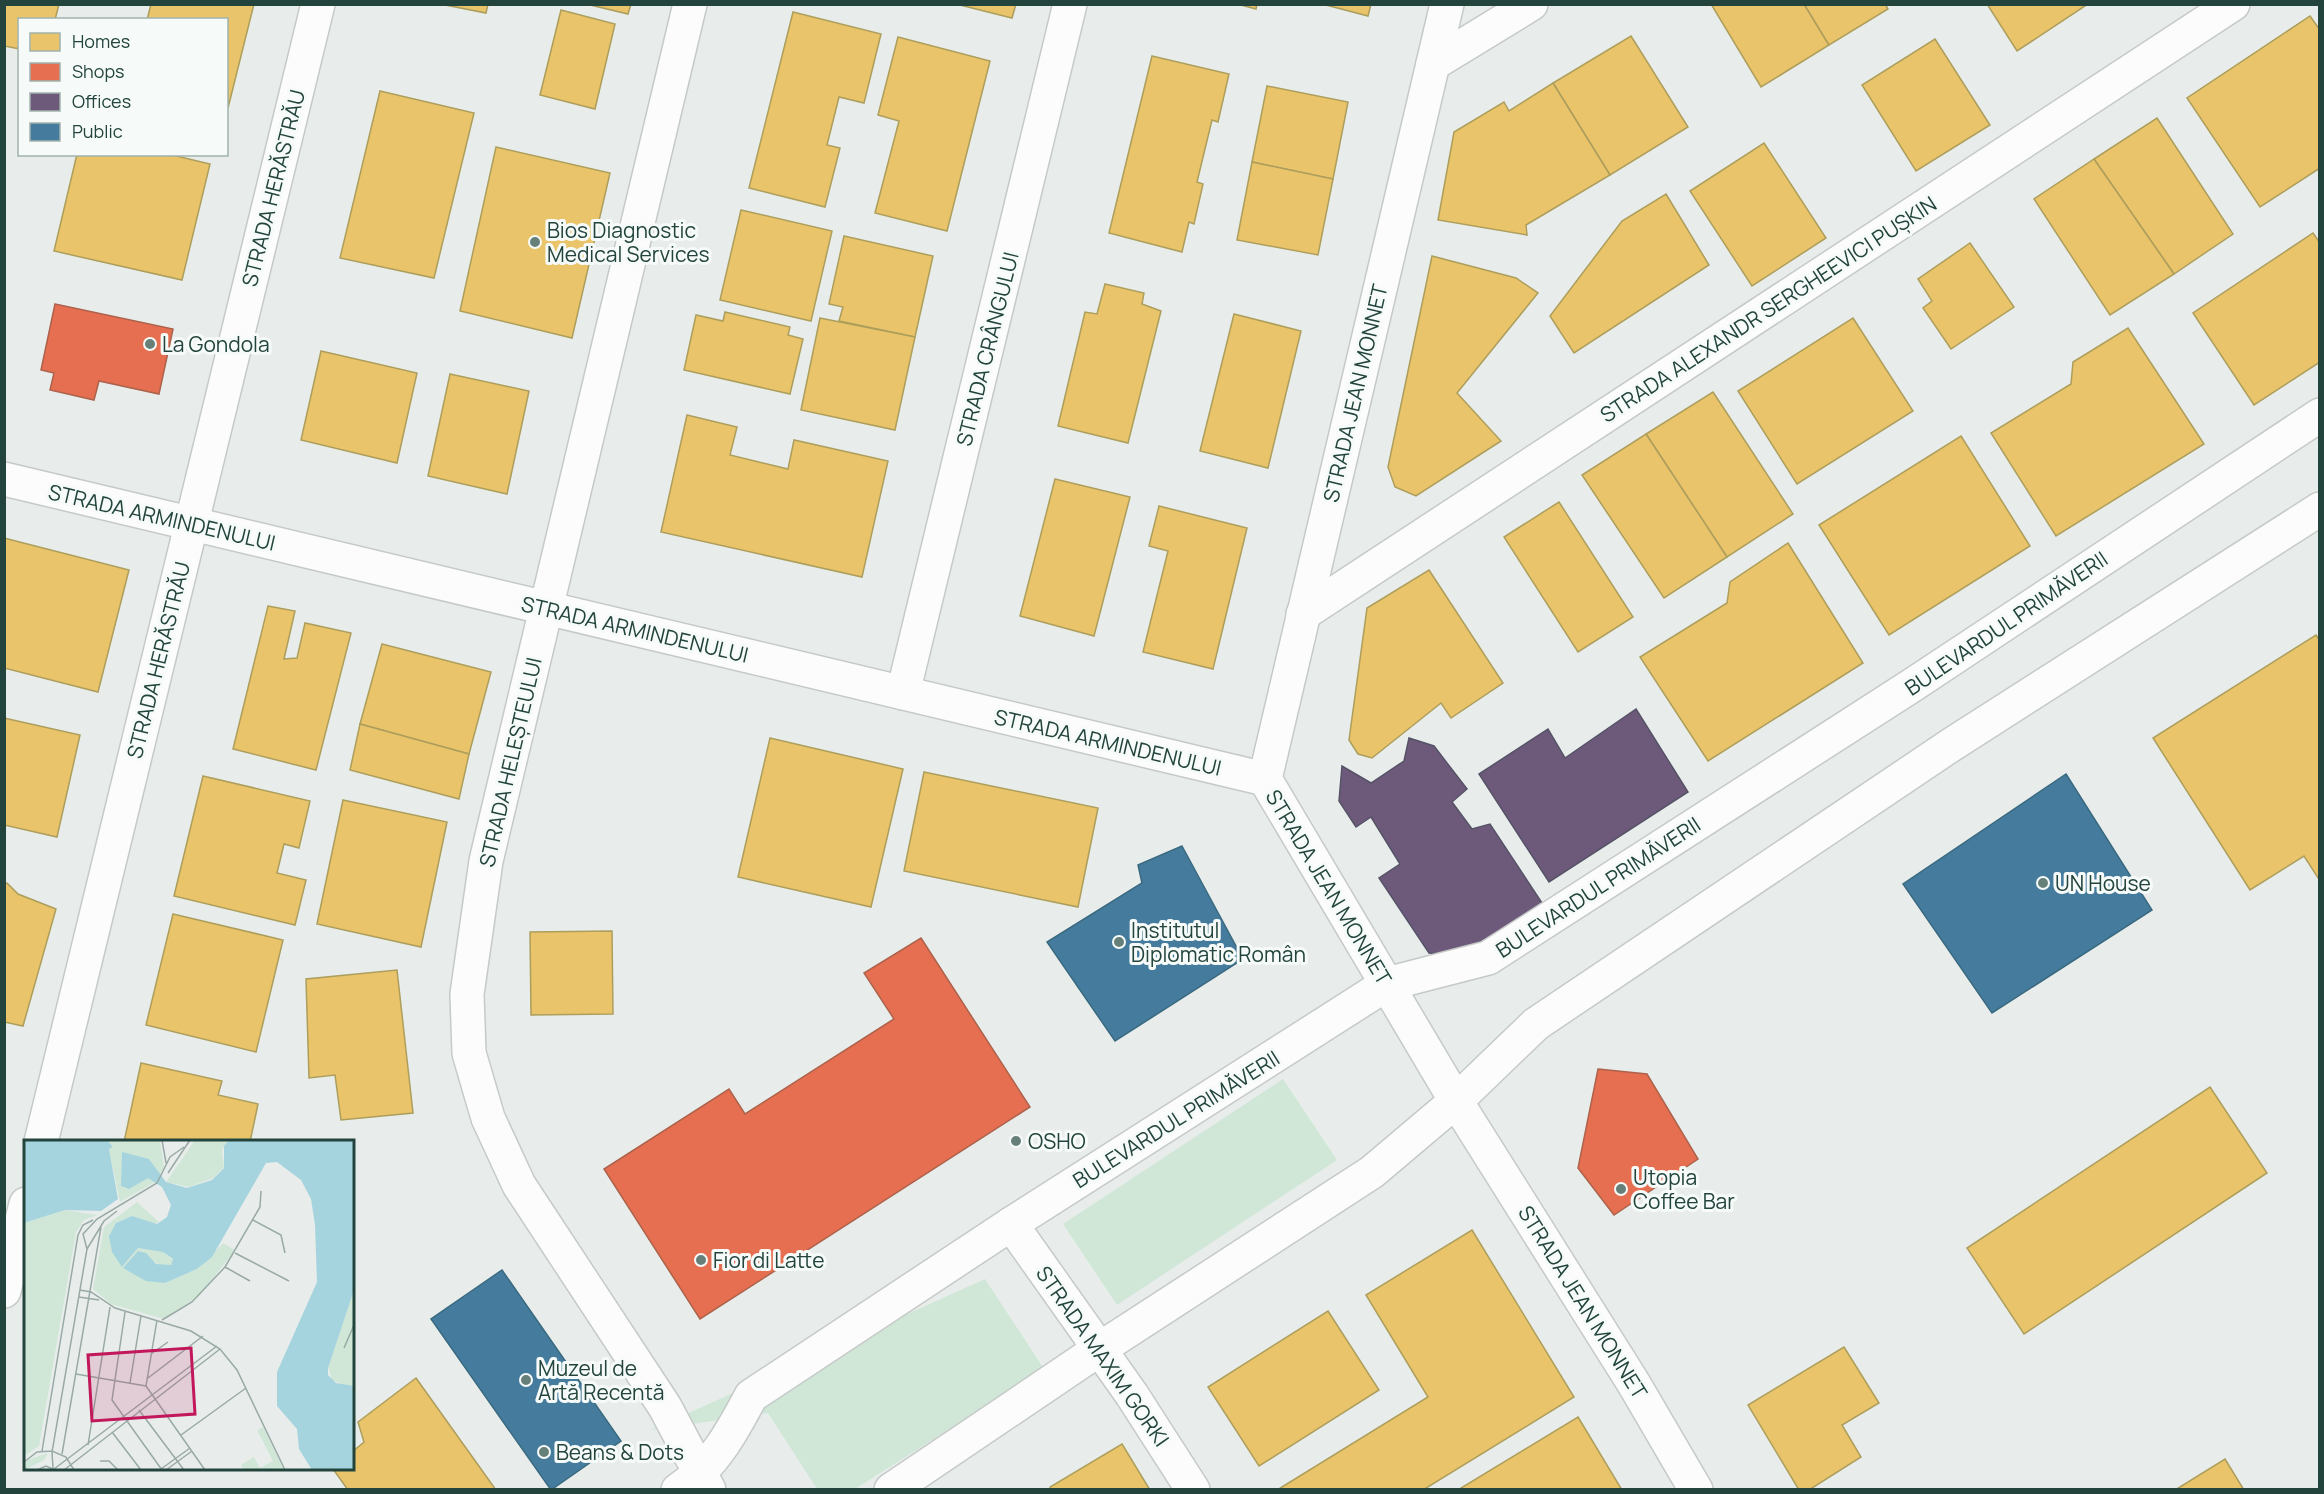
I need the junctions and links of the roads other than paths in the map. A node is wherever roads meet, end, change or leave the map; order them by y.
1 (318, 4) edge
2 (690, 4) edge
3 (1070, 4) edge
4 (1447, 4) edge
5 (1531, 4) edge
6 (2232, 4) edge
7 (1433, 64) junction
8 (2319, 415) edge
9 (4, 479) edge
10 (2319, 509) edge
11 (191, 524) junction
12 (547, 608) junction
13 (1303, 614) junction
14 (903, 693) junction
15 (1265, 779) junction
16 (1387, 984) junction
17 (1456, 1101) junction
18 (41, 1140) edge
19 (24, 1212) edge
20 (1011, 1224) junction
21 (4, 1291) edge
22 (1098, 1350) junction
23 (695, 1485) edge
24 (891, 1490) edge
25 (1193, 1490) edge
26 (1696, 1490) edge

1 - 11 street, STRADA HERĂSTRĂU
2 - 12 street, STRADA HELEȘTEULUI
3 - 14 street, STRADA CRÂNGULUI
4 - 7 street, STRADA JEAN MONNET
5 - 7 street
6 - 13 street, STRADA ALEXANDR SERGHEEVICI PUȘKIN
7 - 13 street, STRADA JEAN MONNET
8 - 16 street, BULEVARDUL PRIMĂVERII
9 - 11 street, STRADA ARMINDENULUI
10 - 17 street
11 - 12 street, STRADA ARMINDENULUI
11 - 18 street, STRADA HERĂSTRĂU
12 - 14 street, STRADA ARMINDENULUI
12 - 23 street, STRADA HELEȘTEULUI
13 - 15 street, STRADA JEAN MONNET
14 - 15 street, STRADA ARMINDENULUI
15 - 16 street, STRADA JEAN MONNET
16 - 17 street, STRADA JEAN MONNET
16 - 20 street, BULEVARDUL PRIMĂVERII
17 - 22 street
17 - 26 street, STRADA JEAN MONNET
19 - 21 street
20 - 22 street, STRADA MAXIM GORKI
20 - 23 street, BULEVARDUL PRIMĂVERII
22 - 24 street
22 - 25 street, STRADA MAXIM GORKI

